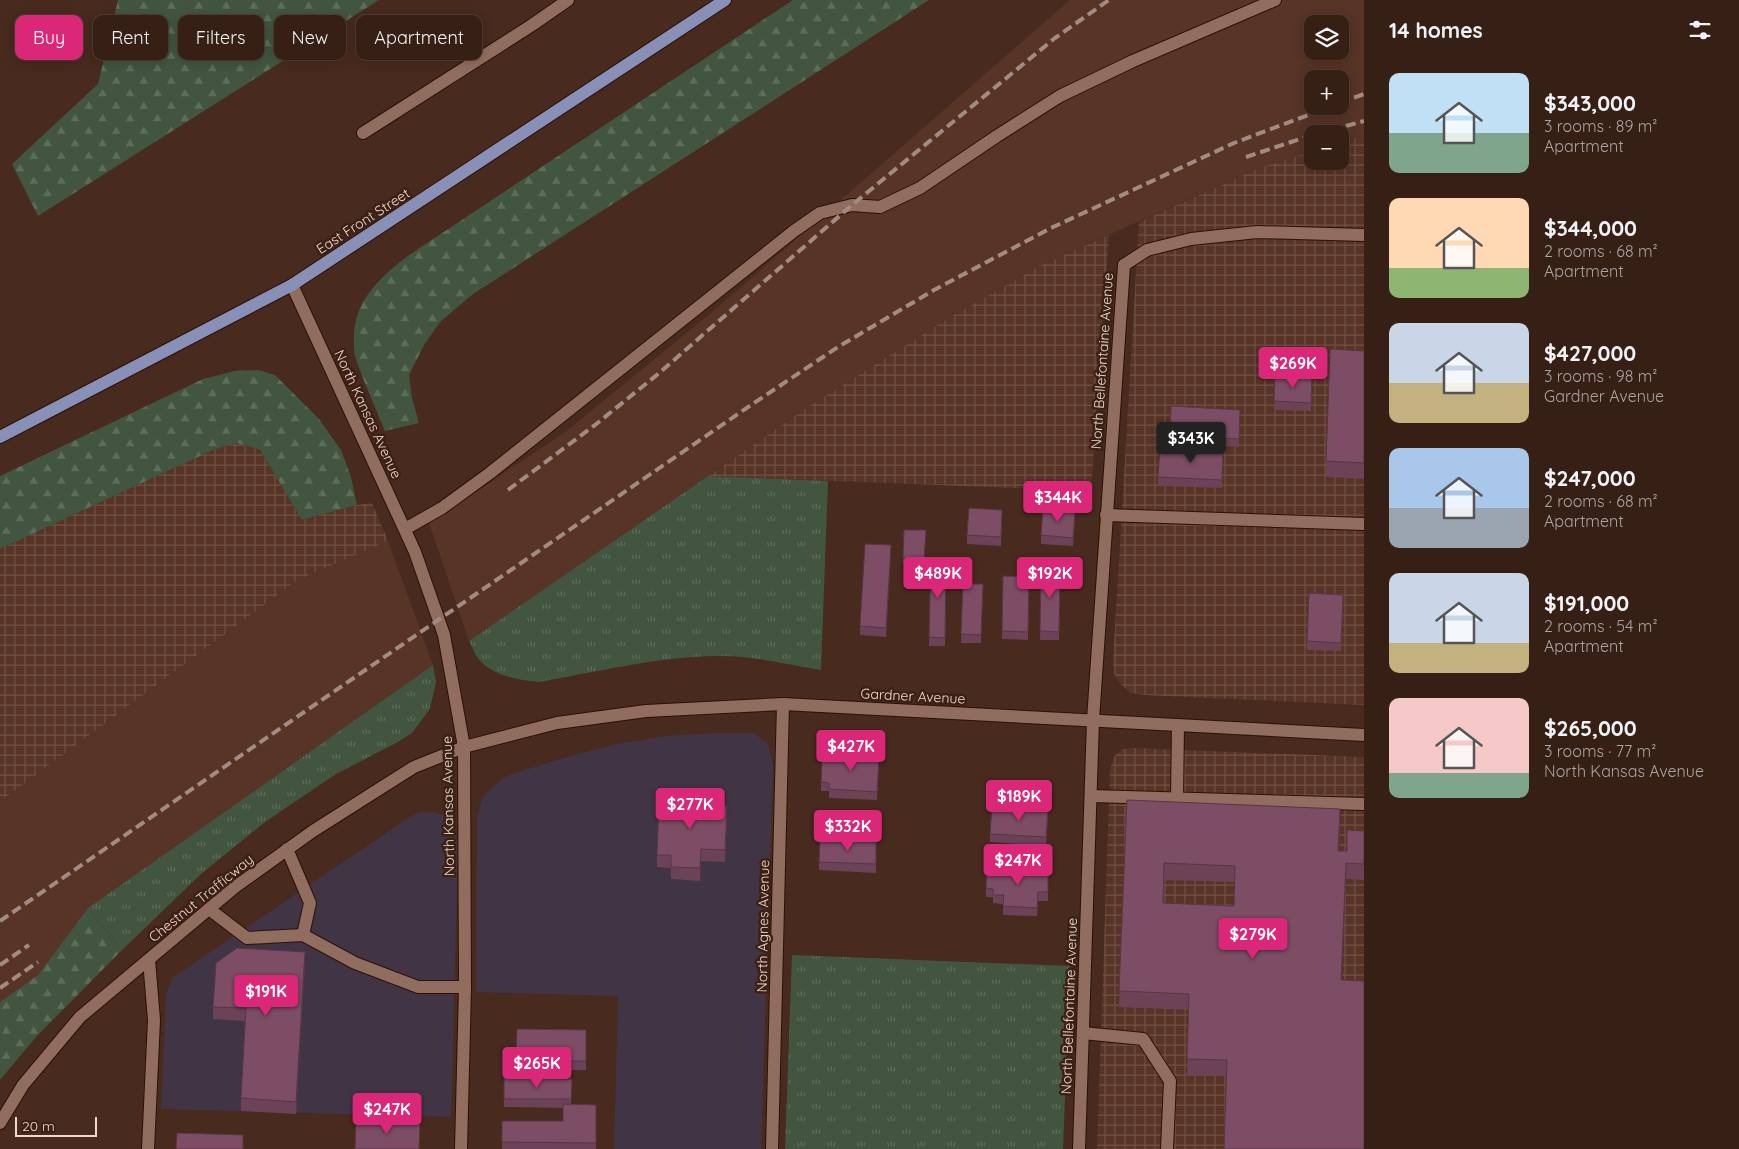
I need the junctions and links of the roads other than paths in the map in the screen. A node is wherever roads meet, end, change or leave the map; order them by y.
1 (568, 0) edge
2 (724, 0) edge
3 (1275, 0) edge
4 (363, 133) dead end
5 (1364, 235) edge
6 (292, 285) junction
7 (0, 437) edge
8 (1106, 515) junction
9 (1364, 524) edge
10 (405, 529) junction
11 (783, 704) junction
12 (1093, 720) junction
13 (1178, 725) junction
14 (1364, 735) edge
15 (464, 747) junction
16 (1091, 796) junction
17 (1176, 798) junction
18 (1364, 804) edge
19 (287, 849) junction
20 (209, 908) junction
21 (304, 935) junction
22 (149, 960) junction
23 (465, 987) junction
24 (1083, 1033) junction
25 (0, 1123) edge
26 (148, 1149) edge
27 (461, 1149) edge
28 (772, 1149) edge
29 (1079, 1149) edge
30 (1167, 1149) edge

1 - 4 street
2 - 6 main road, East Front Street
3 - 10 street
5 - 8 street, North Bellefontaine Avenue
6 - 7 main road, East Front Street
6 - 10 street, North Kansas Avenue
8 - 9 street
8 - 12 street, North Bellefontaine Avenue
10 - 15 street, North Kansas Avenue
11 - 12 street, Gardner Avenue
11 - 15 street, Gardner Avenue
11 - 28 street, North Agnes Avenue
12 - 13 street, Gardner Avenue
12 - 16 street, North Bellefontaine Avenue
13 - 14 street, Gardner Avenue
13 - 17 street
15 - 19 street, Chestnut Trafficway
15 - 23 street, North Kansas Avenue
16 - 17 street
16 - 24 street, North Bellefontaine Avenue
17 - 18 street
19 - 20 street, Chestnut Trafficway
19 - 21 street
20 - 21 street
20 - 22 street, Chestnut Trafficway
21 - 23 street
22 - 25 street, Chestnut Trafficway
22 - 26 street
23 - 27 street, North Kansas Avenue
24 - 29 street, North Bellefontaine Avenue
24 - 30 street

